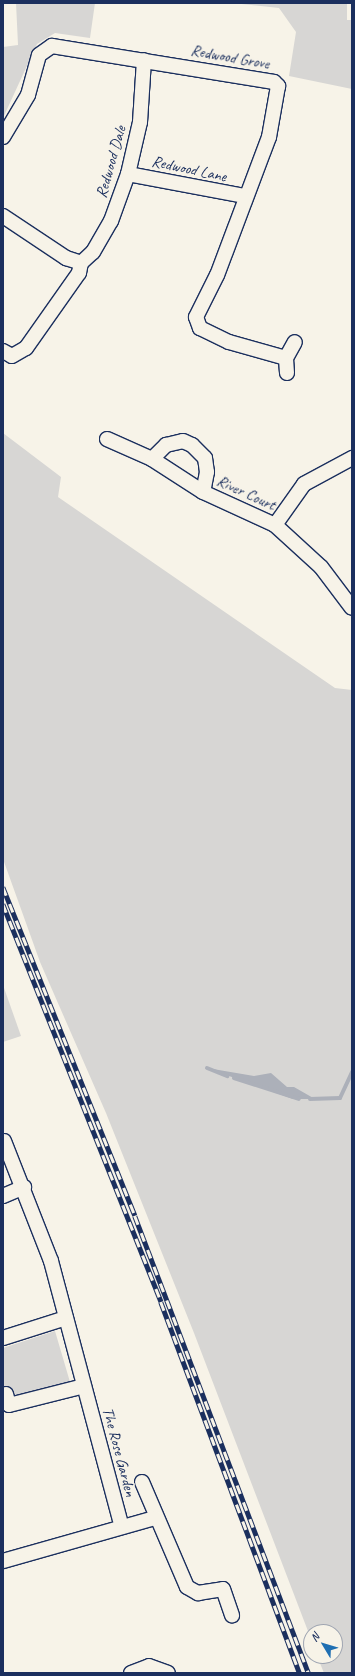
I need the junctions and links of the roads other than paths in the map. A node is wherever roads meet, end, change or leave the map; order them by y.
1 (144, 60) junction
2 (3, 137) edge
3 (128, 174) junction
4 (244, 196) junction
5 (3, 216) edge
6 (81, 263) junction
7 (295, 342) dead end
8 (3, 351) edge
9 (286, 358) junction
10 (287, 373) dead end
11 (108, 439) dead end
12 (352, 458) edge
13 (152, 459) junction
14 (203, 492) junction
15 (275, 526) junction
16 (352, 608) edge
17 (4, 1141) dead end
18 (24, 1188) junction
19 (3, 1196) edge
20 (66, 1318) junction
21 (3, 1338) edge
22 (84, 1386) junction
23 (6, 1394) dead end
24 (142, 1482) dead end
25 (155, 1518) junction
26 (122, 1527) junction
27 (3, 1560) edge
28 (232, 1615) dead end
29 (131, 1673) edge
30 (168, 1673) edge

1 - 2 street, Redwood Grove
1 - 3 street, Redwood Dale
1 - 4 street, Redwood Grove
3 - 4 street, Redwood Lane
3 - 6 street, Redwood Dale
4 - 9 street, Redwood Grove
5 - 6 street
6 - 8 street, Redwood Dale
7 - 9 street
9 - 10 street
11 - 13 street, River Court
12 - 15 street
13 - 14 street, River Court
13 - 14 street, River Court
14 - 15 street, River Court
15 - 16 street, River Court
17 - 18 street, The Rose Garden
18 - 19 street
18 - 20 street, The Rose Garden
20 - 21 street
20 - 22 street, The Rose Garden
22 - 23 street
22 - 26 street, The Rose Garden
24 - 25 street, The Rose Garden
25 - 26 street
25 - 28 street, The Rose Garden
26 - 27 street
29 - 30 street

